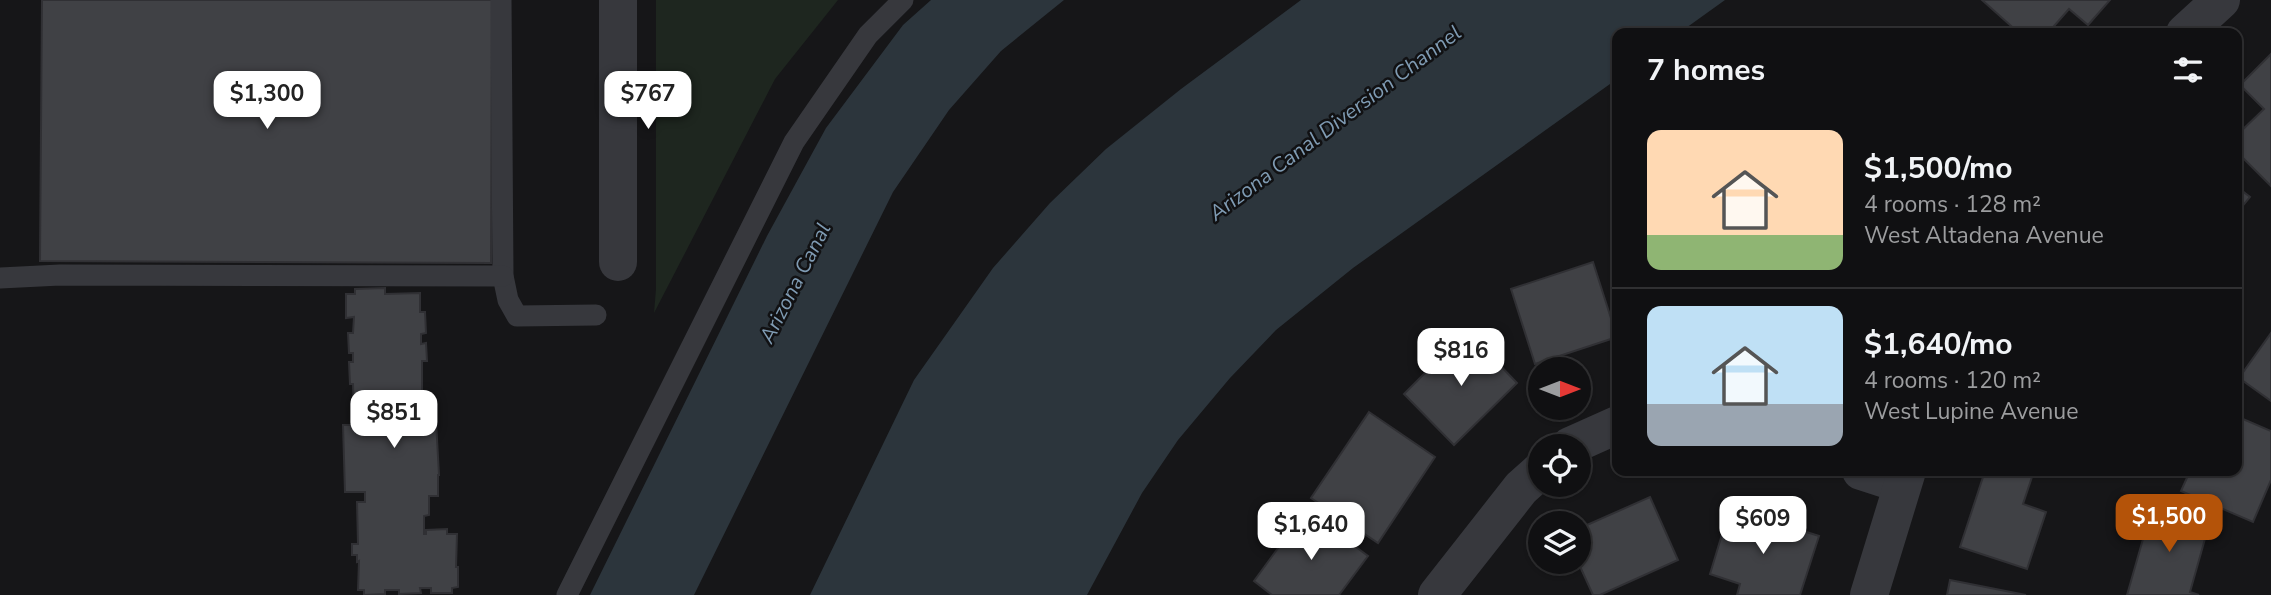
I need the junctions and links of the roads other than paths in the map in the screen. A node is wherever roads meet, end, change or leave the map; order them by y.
1 (500, 0) edge
2 (618, 0) edge
3 (904, 0) edge
4 (2221, 0) edge
5 (2190, 28) edge
6 (618, 262) dead end
7 (503, 275) junction
8 (0, 278) edge
9 (596, 315) dead end
10 (1612, 427) edge
11 (1591, 437) edge
12 (1904, 477) edge
13 (1528, 482) edge
14 (567, 595) edge
15 (1437, 595) edge
16 (1869, 595) edge

1 - 7 lane
2 - 6 street
3 - 14 lane
4 - 5 street
7 - 8 lane
7 - 9 lane
10 - 11 street
12 - 16 street
13 - 15 street

